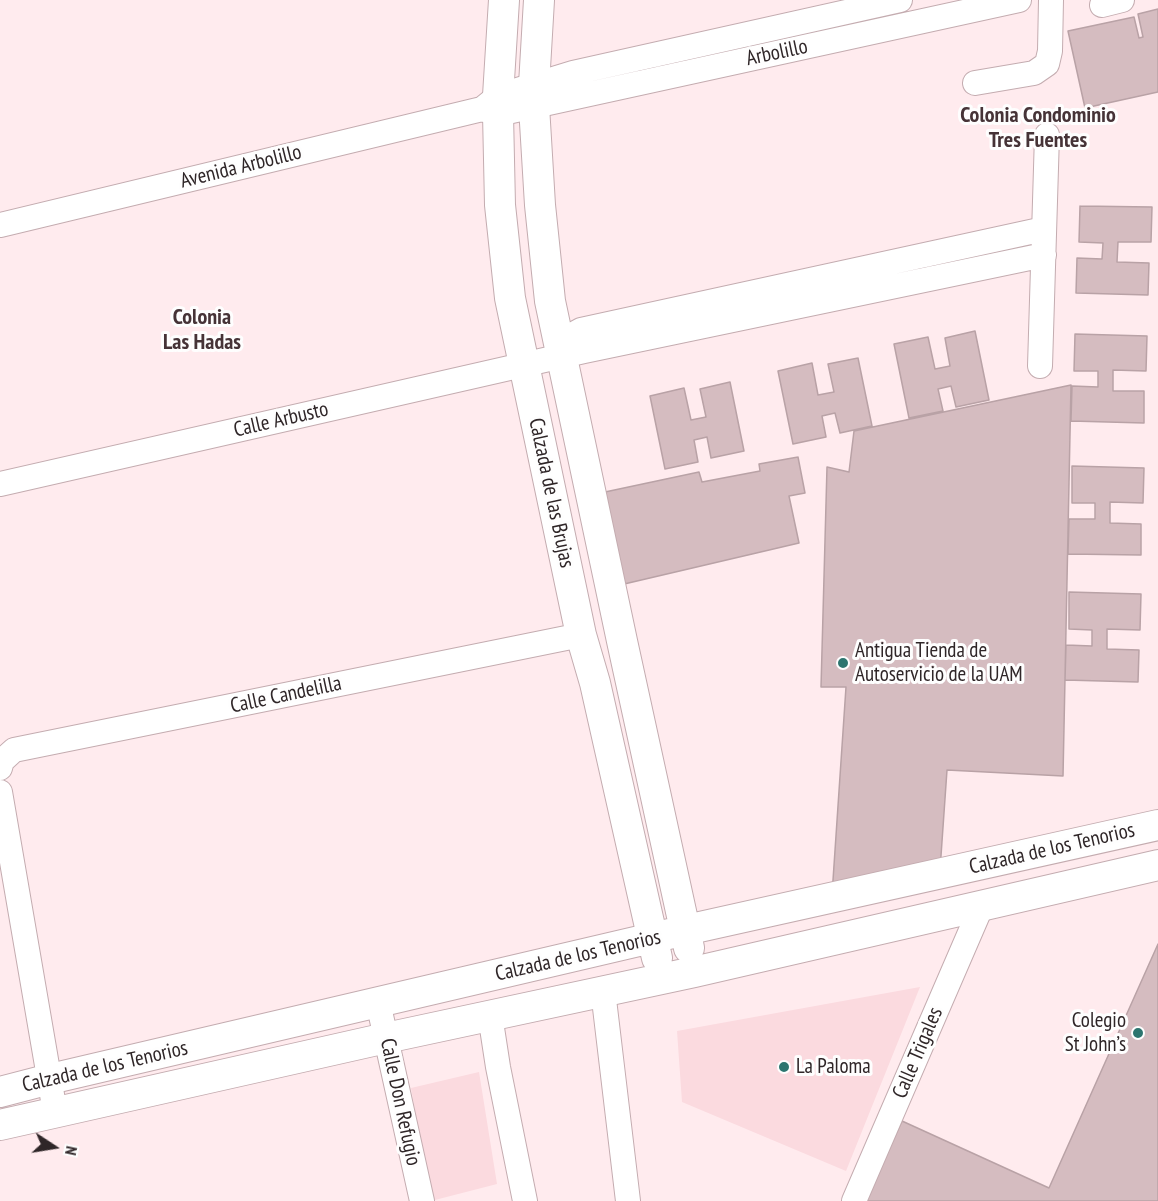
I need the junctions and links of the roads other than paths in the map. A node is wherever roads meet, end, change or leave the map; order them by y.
1 (504, 0) edge
2 (539, 0) edge
3 (900, 0) edge
4 (1019, 0) edge
5 (1051, 0) edge
6 (975, 83) dead end
7 (534, 95) junction
8 (492, 106) junction
9 (1047, 135) dead end
10 (0, 225) edge
11 (1044, 229) junction
12 (1044, 255) junction
13 (561, 357) junction
14 (524, 365) junction
15 (1041, 366) dead end
16 (0, 484) edge
17 (581, 635) junction
18 (622, 641) junction
19 (0, 768) edge
20 (0, 792) edge
21 (659, 811) junction
22 (626, 819) junction
23 (1158, 825) edge
24 (1158, 865) edge
25 (982, 905) junction
26 (686, 930) junction
27 (652, 938) junction
28 (694, 972) junction
29 (662, 978) junction
30 (603, 991) junction
31 (378, 1002) junction
32 (490, 1015) junction
33 (386, 1038) junction
34 (50, 1079) junction
35 (0, 1092) edge
36 (55, 1112) junction
37 (0, 1125) edge
38 (422, 1201) edge
39 (525, 1201) edge
40 (628, 1201) edge
41 (854, 1201) edge

1 - 8 street, Calzada de las Brujas
2 - 7 street, Calzada de las Brujas
3 - 7 street, Arbolillo
4 - 7 street, Arbolillo
5 - 6 street
7 - 8 street, Avenida Arbolillo
7 - 13 street, Calzada de las Brujas
8 - 10 street, Avenida Arbolillo
8 - 14 street, Calzada de las Brujas
9 - 11 street
11 - 12 street
11 - 13 street
12 - 13 street, Calle Arbusto
12 - 15 street
13 - 14 street, Calle Arbusto
13 - 18 street, Calzada de las Brujas
14 - 16 street, Calle Arbusto
14 - 17 street, Calzada de las Brujas
17 - 18 street
17 - 19 street, Calle Candelilla
17 - 22 street, Calzada de las Brujas
18 - 21 street, Calzada de las Brujas
20 - 34 street
21 - 22 street
21 - 26 street, Calzada de las Brujas
22 - 27 street, Calzada de las Brujas
23 - 26 street, Calzada de los Tenorios
24 - 25 street, Calzada de los Tenorios
25 - 28 street, Calzada de los Tenorios
25 - 41 street, Calle Trigales
26 - 27 street, Calzada de los Tenorios
26 - 28 street, Calzada de las Brujas
27 - 29 street, Calzada de las Brujas
27 - 31 street, Calzada de los Tenorios
28 - 29 street, Calzada de los Tenorios
29 - 30 street, Calzada de los Tenorios
30 - 32 street, Calzada de los Tenorios
30 - 40 street
31 - 33 street, Calle Don Refugio
31 - 34 street, Calzada de los Tenorios
32 - 33 street, Calzada de los Tenorios
32 - 39 street
33 - 36 street, Calzada de los Tenorios
33 - 38 street, Calle Don Refugio
34 - 35 street, Calzada de los Tenorios
34 - 36 street
36 - 37 street, Calzada de los Tenorios

